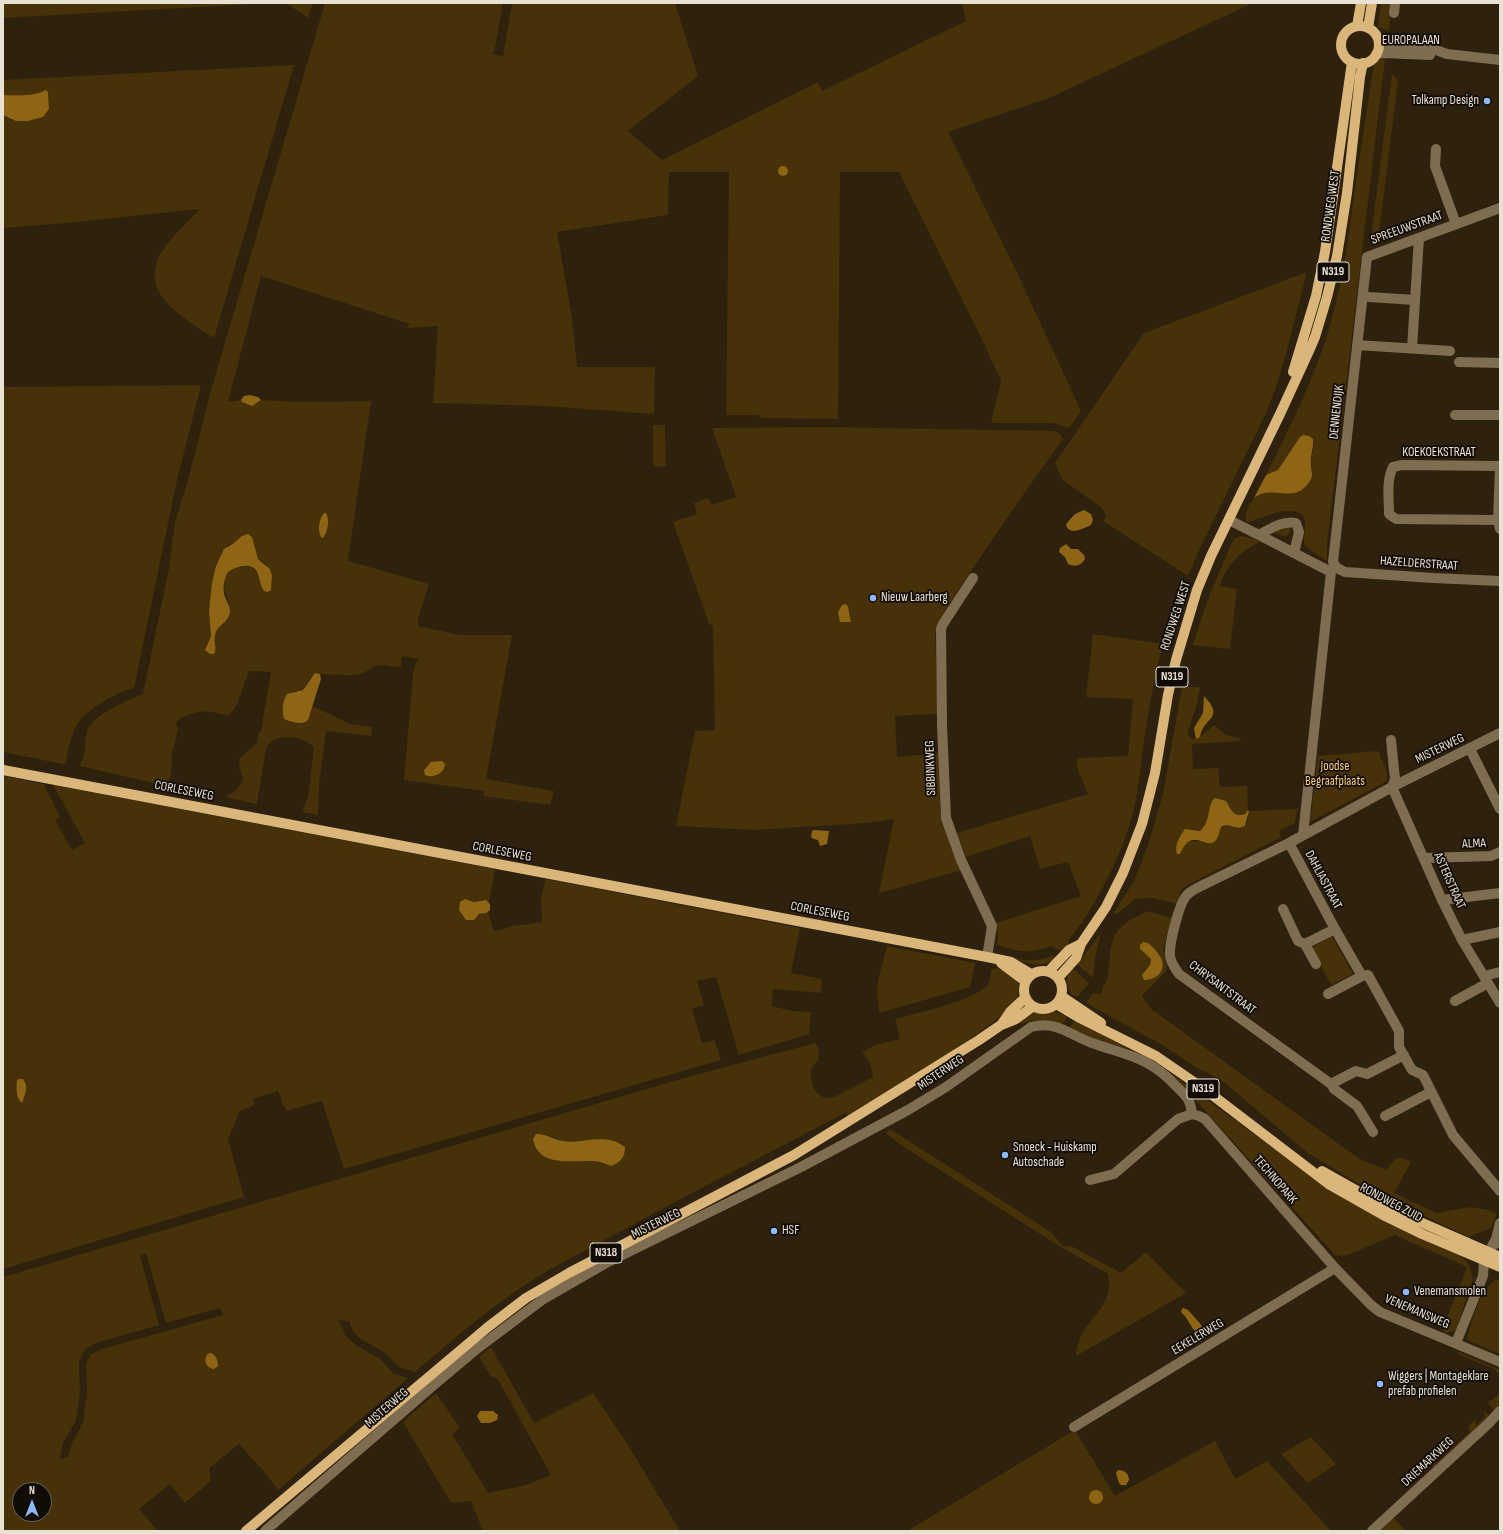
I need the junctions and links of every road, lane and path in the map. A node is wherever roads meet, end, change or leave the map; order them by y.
1 (1361, 3) edge
2 (1372, 3) edge
3 (1357, 26) junction
4 (1368, 28) junction
5 (1379, 42) junction
6 (1376, 54) junction
7 (1447, 54) junction
8 (1500, 60) edge
9 (1352, 62) junction
10 (1363, 64) junction
11 (1436, 149) dead end
12 (1500, 208) edge
13 (1456, 224) junction
14 (1419, 238) junction
15 (1367, 257) joint
16 (1369, 297) dead end
17 (1415, 300) junction
18 (1357, 345) junction
19 (1412, 348) junction
20 (1450, 351) dead end
21 (1459, 362) dead end
22 (1500, 363) edge
23 (1280, 414) junction
24 (1455, 415) dead end
25 (1500, 415) edge
26 (1500, 467) edge
27 (1229, 520) junction
28 (1499, 525) edge
29 (1259, 535) junction
30 (1294, 553) junction
31 (1337, 568) joint
32 (973, 578) dead end
33 (1500, 581) edge
34 (1500, 733) edge
35 (1391, 740) dead end
36 (1470, 749) junction
37 (3, 770) edge
38 (1392, 787) junction
39 (1500, 809) edge
40 (1303, 835) junction
41 (1289, 843) junction
42 (1500, 852) edge
43 (1425, 858) junction
44 (1500, 893) edge
45 (1442, 900) junction
46 (1283, 909) dead end
47 (1335, 929) junction
48 (1500, 932) edge
49 (1462, 940) junction
50 (1081, 944) junction
51 (1305, 944) junction
52 (991, 958) junction
53 (1316, 964) dead end
54 (1049, 971) junction
55 (1500, 972) edge
56 (1362, 976) junction
57 (1028, 977) junction
58 (1058, 978) junction
59 (1486, 980) junction
60 (1328, 994) dead end
61 (1025, 998) junction
62 (1059, 1000) junction
63 (1455, 1001) dead end
64 (1500, 1003) edge
65 (1032, 1007) junction
66 (1001, 1025) junction
67 (1404, 1055) junction
68 (1331, 1084) junction
69 (1431, 1092) junction
70 (1192, 1114) junction
71 (1385, 1116) dead end
72 (1373, 1132) dead end
73 (1090, 1180) dead end
74 (1500, 1191) edge
75 (1500, 1223) edge
76 (1493, 1259) edge
77 (1335, 1268) junction
78 (1456, 1343) junction
79 (1500, 1362) edge
80 (1500, 1411) edge
81 (1074, 1427) dead end
82 (246, 1531) edge
83 (265, 1531) edge
84 (1372, 1531) edge

1 - 3 main road
2 - 4 main road
3 - 4 main road
3 - 9 main road
4 - 5 main road
5 - 6 main road
5 - 7 street, EUROPALAAN
6 - 7 street, EUROPALAAN
6 - 10 main road
7 - 8 street, EUROPALAAN
9 - 10 main road
9 - 23 main road, RONDWEG WEST / N319
10 - 23 main road, RONDWEG WEST / N319
11 - 13 street, SPREEUWSTRAAT
12 - 13 street, SPREEUWSTRAAT
13 - 14 street, SPREEUWSTRAAT
14 - 15 street, SPREEUWSTRAAT
14 - 17 street
15 - 18 street, DENNENDIJK
16 - 17 street
17 - 19 street
18 - 19 street
18 - 31 street, DENNENDIJK
19 - 20 street
21 - 22 street
23 - 27 main road, RONDWEG WEST / N319
24 - 25 street
26 - 28 street, KOEKOEKSTRAAT
26 - 28 street, KOEKOEKSTRAAT
27 - 29 street
27 - 50 main road, RONDWEG WEST / N319
29 - 30 street
29 - 30 street
30 - 40 street
31 - 33 street, HAZELDERSTRAAT
32 - 52 street, SIBBINKWEG
34 - 36 street, MISTERWEG
35 - 38 street
36 - 38 street, MISTERWEG
36 - 39 street
37 - 52 main road, CORLESEWEG
38 - 40 street, MISTERWEG
38 - 43 street, ASTERSTRAAT
40 - 41 street, MISTERWEG
41 - 47 street, DAHLIASTRAAT
41 - 68 street, CHRYSANTSTRAAT
42 - 43 street, ALMA
43 - 45 street, ASTERSTRAAT
44 - 45 street
45 - 49 street, ASTERSTRAAT
46 - 51 street
47 - 51 street, DAHLIASTRAAT
47 - 56 street, DAHLIASTRAAT
48 - 49 street
49 - 59 street, ASTERSTRAAT
50 - 54 main road, RONDWEG WEST / N319
50 - 58 main road, RONDWEG WEST / N319
51 - 53 street
52 - 57 main road, CORLESEWEG
54 - 57 main road
54 - 58 main road
55 - 59 street
56 - 60 street
56 - 67 street, DAHLIASTRAAT
57 - 61 main road
58 - 62 main road
59 - 63 street
59 - 64 street, ASTERSTRAAT
61 - 65 main road
61 - 66 main road, MISTERWEG / N318
62 - 65 main road
62 - 76 main road, RONDWEG ZUID / N319
65 - 66 main road, MISTERWEG / N318
66 - 82 main road, MISTERWEG / N318
67 - 68 street
67 - 69 street, DAHLIASTRAAT
68 - 72 street, CHRYSANTSTRAAT
69 - 71 street
69 - 74 street, DAHLIASTRAAT
70 - 73 street
70 - 77 street, TECHNOPARK
70 - 83 street, MISTERWEG
75 - 76 street, VENEMANSWEG
76 - 78 street, VENEMANSWEG
77 - 78 street, VENEMANSWEG
77 - 81 street, EEKELERWEG
78 - 79 street, VENEMANSWEG
80 - 84 street, DRIEMARKWEG

